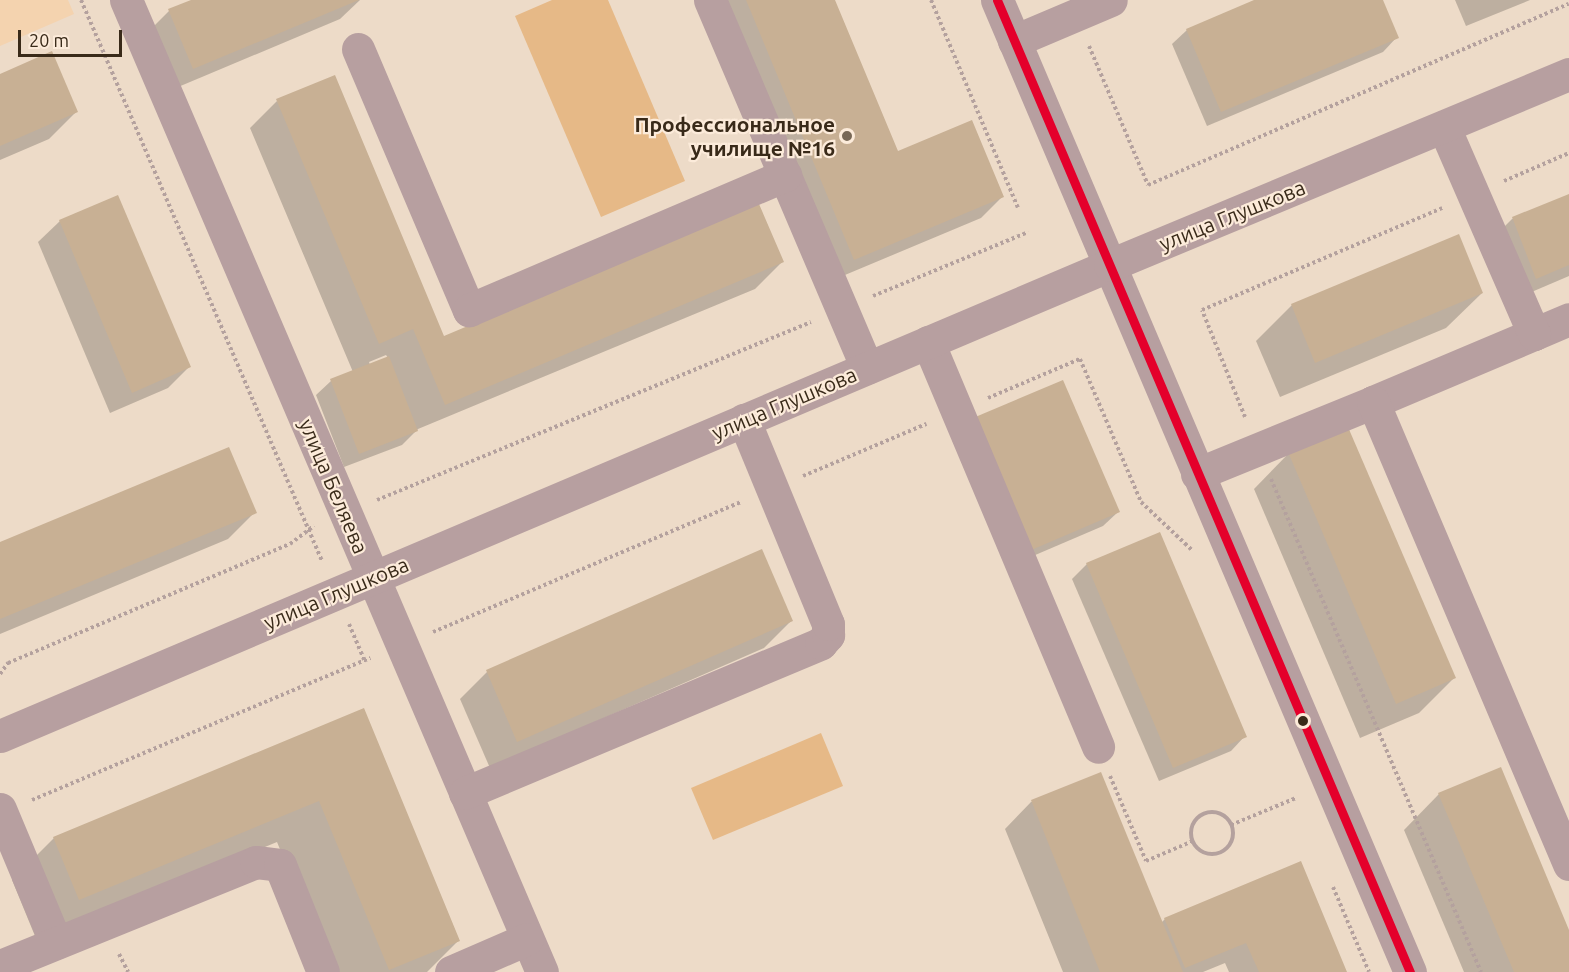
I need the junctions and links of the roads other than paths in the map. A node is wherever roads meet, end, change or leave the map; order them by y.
1 (126, 0) edge
2 (710, 0) edge
3 (997, 0) edge
4 (1112, 0) edge
5 (1014, 41) junction
6 (358, 49) dead end
7 (1569, 74) edge
8 (1444, 127) junction
9 (785, 175) junction
10 (1110, 265) junction
11 (1569, 319) edge
12 (1534, 334) junction
13 (928, 342) junction
14 (867, 368) junction
15 (1373, 402) junction
16 (744, 420) junction
17 (1197, 474) junction
18 (373, 577) junction
19 (0, 736) edge
20 (1098, 747) road end
21 (465, 793) junction
22 (1, 811) edge
23 (1569, 864) edge
24 (527, 939) junction
25 (56, 943) junction
26 (0, 966) edge
27 (323, 972) edge
28 (451, 972) edge
29 (542, 972) edge
30 (1410, 972) edge

1 - 18 street, улица Беляева
2 - 9 street
3 - 5 street
4 - 5 street
5 - 10 street
6 - 9 street
7 - 8 street, улица Глушкова
8 - 10 street, улица Глушкова
8 - 12 street
9 - 14 street
10 - 13 street, улица Глушкова
10 - 17 street
11 - 12 street
12 - 15 street
13 - 14 street, улица Глушкова
13 - 20 street
14 - 16 street, улица Глушкова
15 - 17 street
15 - 23 street
16 - 18 street, улица Глушкова
16 - 21 street
17 - 30 street
18 - 19 street, улица Глушкова
18 - 21 street, улица Беляева
21 - 24 street, улица Беляева
22 - 25 street
24 - 28 street
24 - 29 street, улица Беляева
25 - 26 street
25 - 27 street

